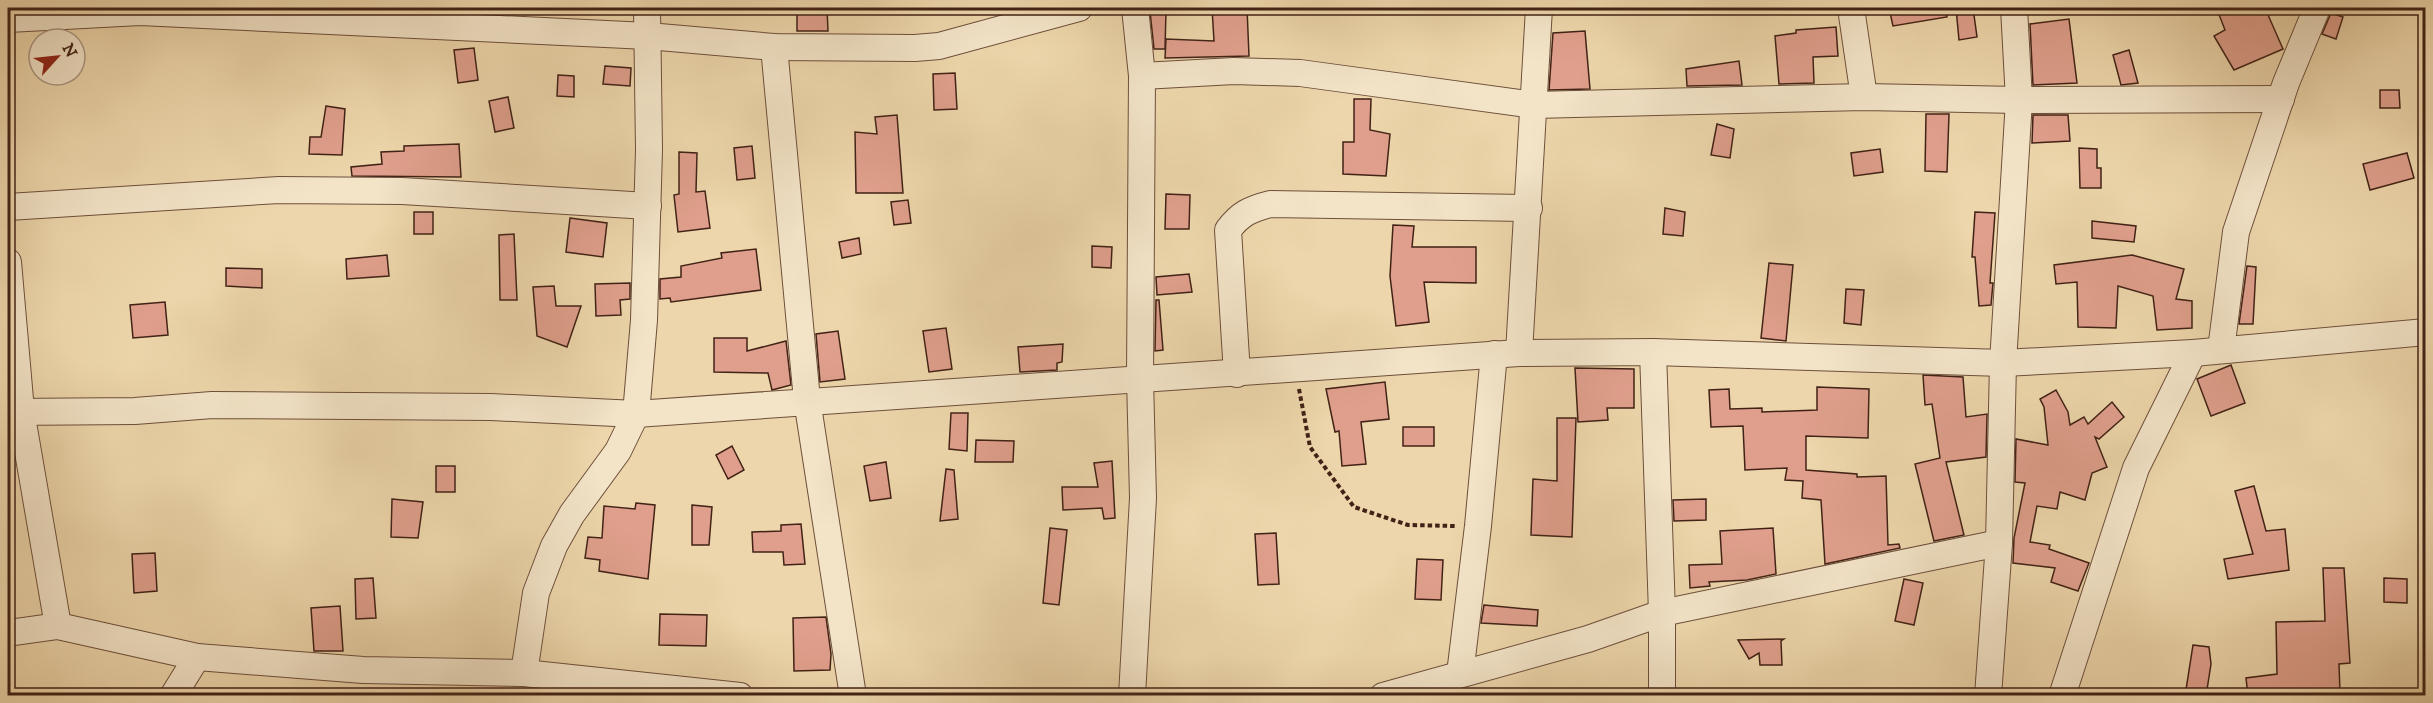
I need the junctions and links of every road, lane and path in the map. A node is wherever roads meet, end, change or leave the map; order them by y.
1 (646, 8) edge
2 (1079, 8) edge
3 (1136, 8) edge
4 (1539, 8) edge
5 (1851, 8) edge
6 (2014, 8) edge
7 (2317, 8) edge
8 (140, 10) edge
9 (415, 16) edge
10 (8, 19) edge
11 (648, 36) junction
12 (774, 47) junction
13 (1142, 76) junction
14 (1864, 97) junction
15 (2280, 99) junction
16 (2019, 100) junction
17 (1534, 105) junction
18 (648, 206) junction
19 (8, 207) edge
20 (1529, 208) junction
21 (8, 262) edge
22 (2426, 332) edge
23 (2221, 350) junction
24 (1653, 352) junction
25 (1519, 353) junction
26 (2193, 353) junction
27 (1494, 354) junction
28 (2003, 363) junction
29 (1295, 370) junction
30 (1237, 374) junction
31 (1140, 378) junction
32 (807, 400) junction
33 (14, 412) edge
34 (636, 414) junction
35 (1478, 526) junction
36 (1999, 543) junction
37 (1662, 613) junction
38 (58, 626) junction
39 (8, 633) edge
40 (197, 657) junction
41 (524, 673) junction
42 (1460, 674) junction
43 (173, 696) edge
44 (740, 696) edge
45 (853, 696) edge
46 (1132, 696) edge
47 (1383, 696) edge
48 (1662, 696) edge
49 (1988, 696) edge
50 (2062, 696) edge

1 - 11 street
2 - 12 street
3 - 13 street
4 - 17 street
5 - 14 street
6 - 16 street
7 - 15 street
8 - 9 street
8 - 10 street
9 - 11 street
11 - 12 street
11 - 18 street
12 - 32 street
13 - 17 street
13 - 31 street
14 - 16 street
14 - 17 street
15 - 16 street
15 - 23 street
16 - 28 street
17 - 20 street
18 - 19 street
18 - 34 street
20 - 25 street
20 - 30 street
21 - 33 street
22 - 23 street
23 - 26 street
24 - 25 street
24 - 28 street
24 - 37 street
25 - 27 street
26 - 28 street
26 - 50 street
27 - 29 street
27 - 35 street
28 - 36 street
29 - 30 street
29 - 35 path
30 - 31 street
31 - 32 street
31 - 46 street
32 - 34 street
32 - 45 street
33 - 34 street
33 - 38 street
34 - 41 street
35 - 42 street
36 - 37 street
36 - 49 street
37 - 42 street
37 - 48 street
38 - 39 street
38 - 40 street
40 - 41 street
40 - 43 street
41 - 44 street
42 - 47 street

